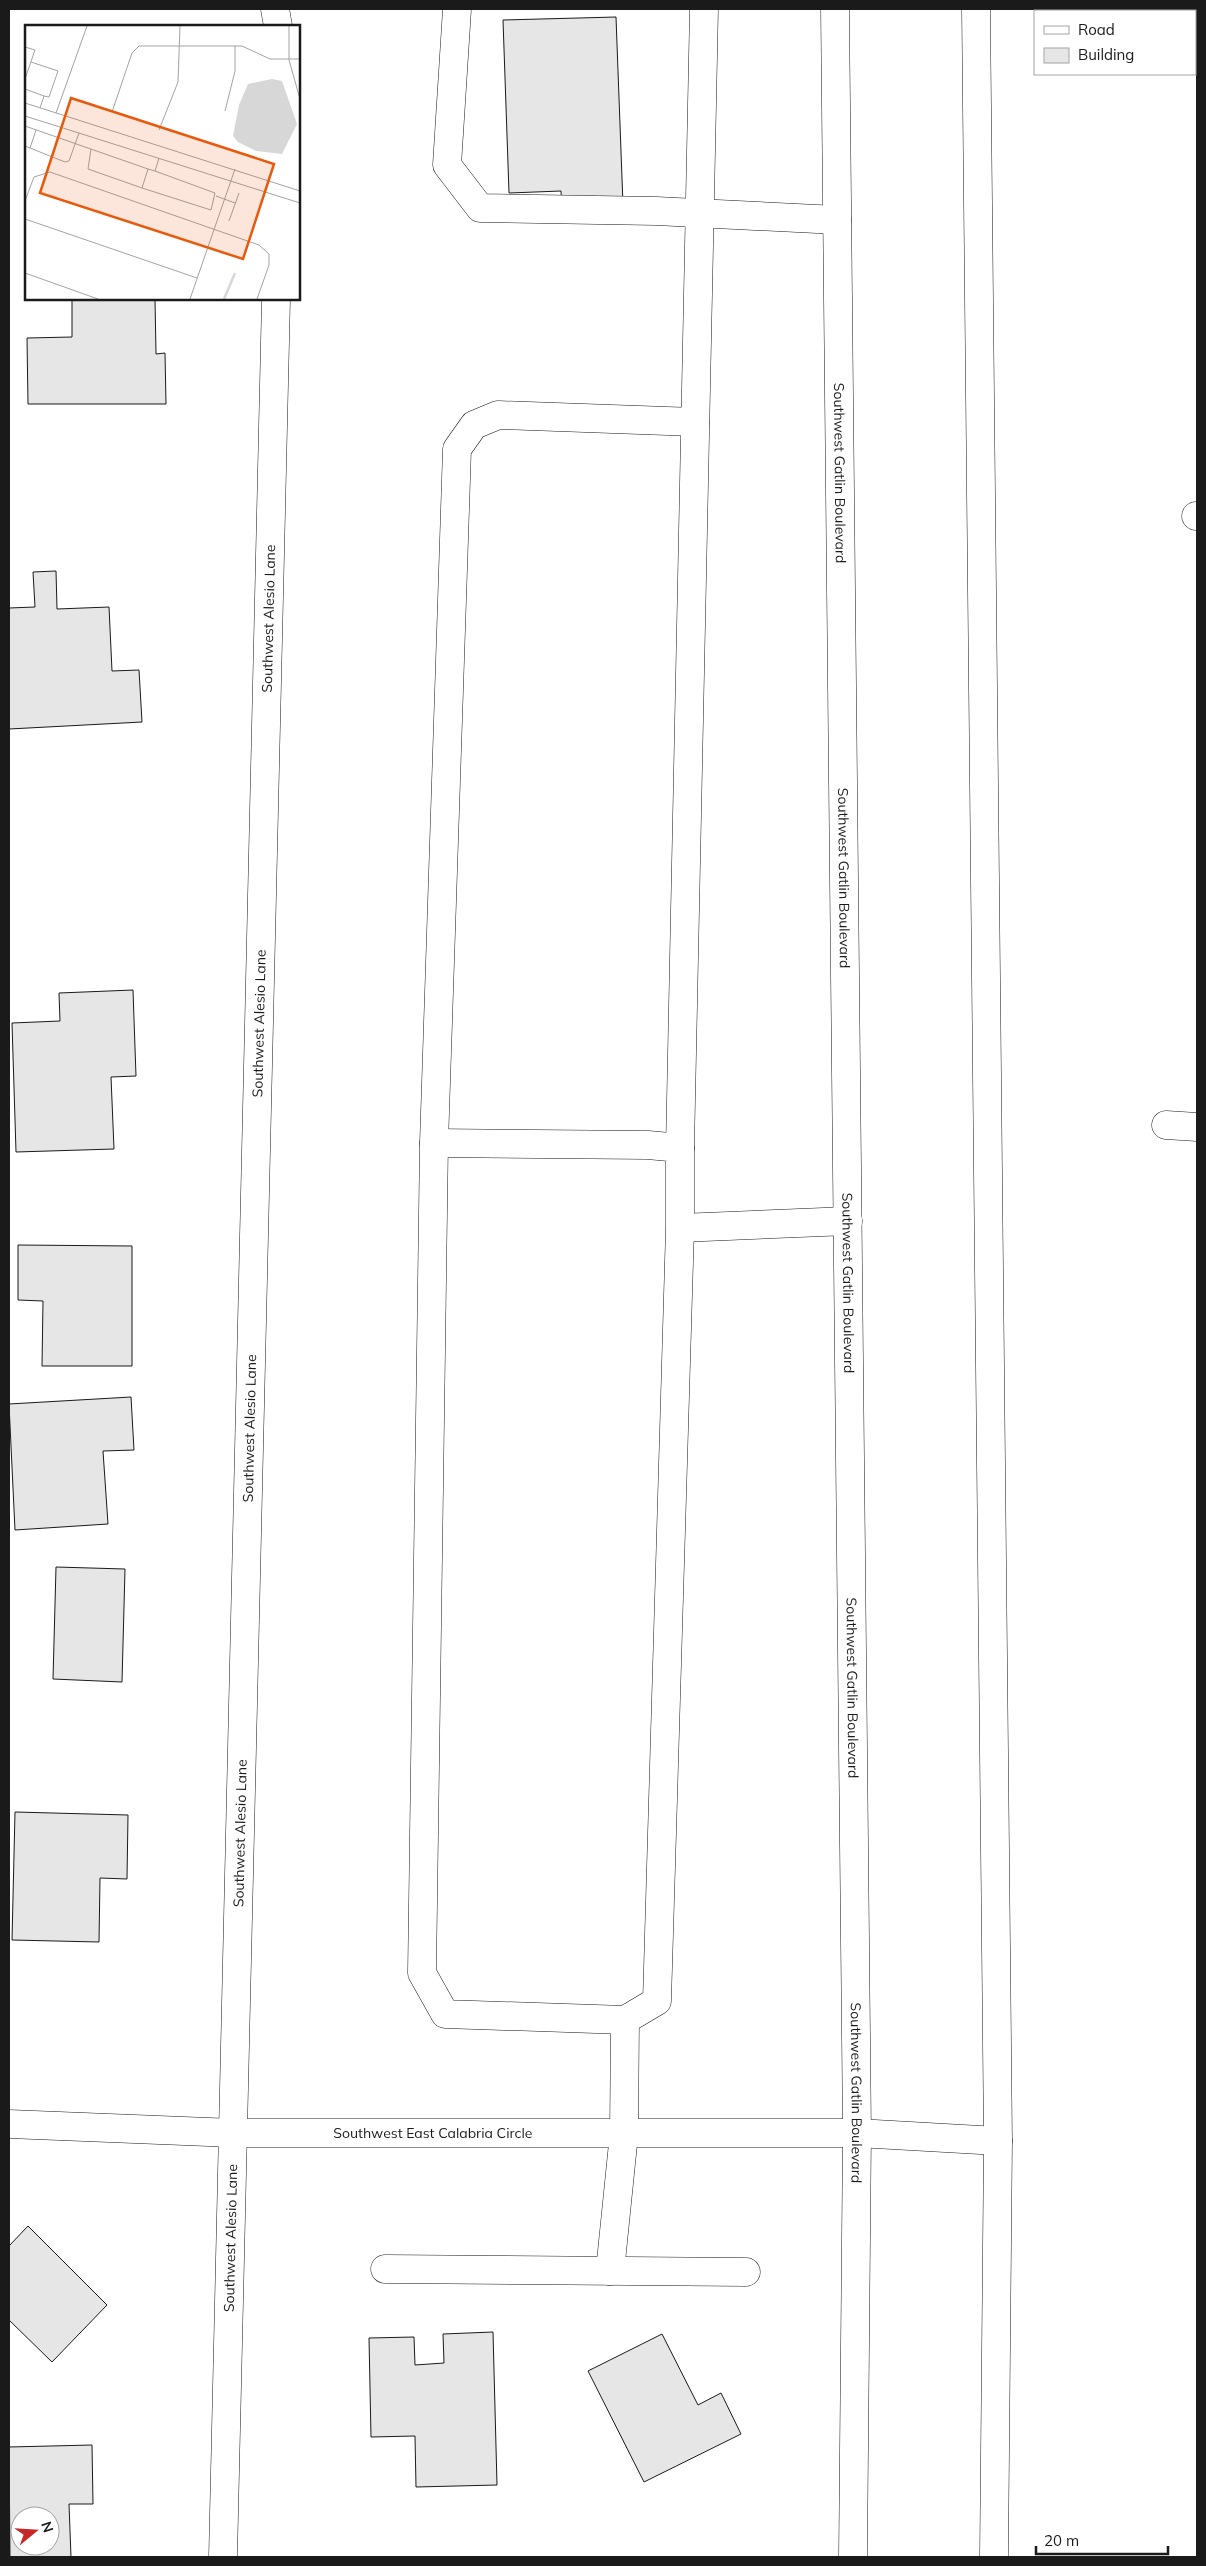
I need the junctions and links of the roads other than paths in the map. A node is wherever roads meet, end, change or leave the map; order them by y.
1 (276, 9) edge
2 (457, 9) edge
3 (704, 9) edge
4 (835, 9) edge
5 (976, 9) edge
6 (278, 25) edge
7 (699, 213) junction
8 (837, 220) junction
9 (276, 300) edge
10 (695, 422) junction
11 (1166, 1125) dead end
12 (1197, 1127) edge
13 (434, 1142) junction
14 (680, 1148) junction
15 (848, 1221) junction
16 (680, 1228) junction
17 (625, 2020) junction
18 (9, 2124) edge
19 (234, 2132) junction
20 (857, 2133) junction
21 (624, 2134) junction
22 (998, 2141) junction
23 (385, 2269) dead end
24 (610, 2271) junction
25 (746, 2272) dead end
26 (223, 2557) edge
27 (853, 2557) edge
28 (994, 2557) edge

1 - 6 main road
2 - 7 main road
3 - 7 main road
4 - 8 main road, Southwest Gatlin Boulevard
5 - 22 main road
7 - 8 main road
7 - 10 main road
8 - 15 main road, Southwest Gatlin Boulevard
9 - 19 main road, Southwest Alesio Lane
10 - 13 main road
10 - 14 main road
11 - 12 main road
13 - 14 main road
13 - 17 main road
14 - 16 main road
15 - 16 main road
15 - 20 main road, Southwest Gatlin Boulevard
16 - 17 main road
17 - 21 main road
18 - 19 main road, Southwest East Calabria Circle
19 - 21 main road, Southwest East Calabria Circle
19 - 26 main road, Southwest Alesio Lane
20 - 21 main road, Southwest East Calabria Circle
20 - 22 main road, Southwest East Calabria Circle
20 - 27 main road, Southwest Gatlin Boulevard
21 - 24 main road
22 - 28 main road
23 - 24 main road
24 - 25 main road

